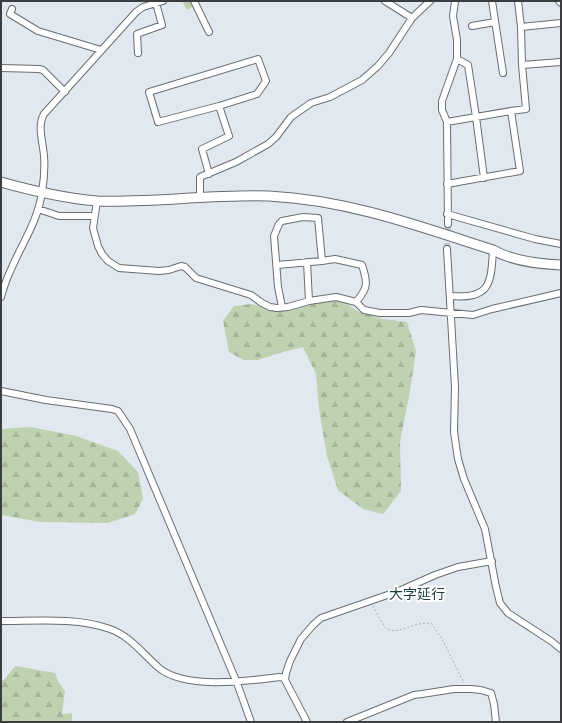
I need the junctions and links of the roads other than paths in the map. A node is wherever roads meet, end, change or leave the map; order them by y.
1 (194, 1) edge
2 (385, 1) edge
3 (430, 1) edge
4 (455, 1) edge
5 (492, 1) edge
6 (518, 1) edge
7 (160, 2) edge
8 (12, 9) dead end
9 (412, 18) junction
10 (495, 22) junction
11 (561, 23) edge
12 (472, 26) dead end
13 (521, 27) junction
14 (209, 32) dead end
15 (101, 50) junction
16 (138, 53) dead end
17 (457, 59) junction
18 (561, 62) edge
19 (522, 66) junction
20 (1, 68) edge
21 (503, 73) dead end
22 (65, 92) junction
23 (219, 106) junction
24 (511, 111) junction
25 (476, 117) junction
26 (447, 122) junction
27 (209, 174) junction
28 (484, 178) junction
29 (1, 182) edge
30 (447, 184) junction
31 (42, 194) junction
32 (200, 197) junction
33 (97, 201) junction
34 (38, 210) junction
35 (447, 214) junction
36 (94, 216) junction
37 (448, 224) tunnel mouth
38 (561, 244) edge
39 (447, 249) tunnel mouth
40 (493, 250) junction
41 (561, 259) edge
42 (322, 261) junction
43 (307, 262) junction
44 (277, 265) junction
45 (561, 265) edge
46 (561, 293) edge
47 (450, 296) junction
48 (1, 297) edge
49 (309, 301) junction
50 (356, 302) junction
51 (282, 308) junction
52 (450, 312) junction
53 (1, 391) edge
54 (492, 561) junction
55 (1, 621) edge
56 (561, 650) edge
57 (285, 680) junction
58 (237, 683) junction
59 (250, 722) edge
60 (307, 722) edge
61 (347, 722) edge
62 (496, 722) edge

1 - 14 street
2 - 9 street
3 - 9 street
4 - 17 street
5 - 10 street
6 - 13 street
7 - 15 street
7 - 16 street
8 - 15 street
9 - 27 street
10 - 12 street
10 - 21 street
11 - 13 street
13 - 19 street
15 - 22 street
17 - 25 street
17 - 26 street
18 - 19 street
19 - 24 street
20 - 22 street
22 - 31 street
23 - 23 street
23 - 27 street
24 - 25 street
24 - 28 street
25 - 26 street
25 - 28 street
26 - 30 street
27 - 32 street
28 - 30 street
29 - 31 street
30 - 35 street
31 - 33 street
31 - 34 street
32 - 33 street
32 - 40 street
33 - 36 street
34 - 36 street
34 - 48 street
35 - 37 street
35 - 38 street
36 - 51 street
39 - 47 street
40 - 41 street
40 - 45 street
40 - 47 street
42 - 43 street
42 - 44 street
42 - 50 street
43 - 44 street
43 - 49 street
44 - 51 street
46 - 52 street
47 - 52 street
49 - 50 street
49 - 51 street
50 - 52 street
52 - 54 street
53 - 58 street
54 - 56 street
54 - 57 street
55 - 58 street
57 - 58 street
57 - 60 street
58 - 59 street
61 - 62 street

